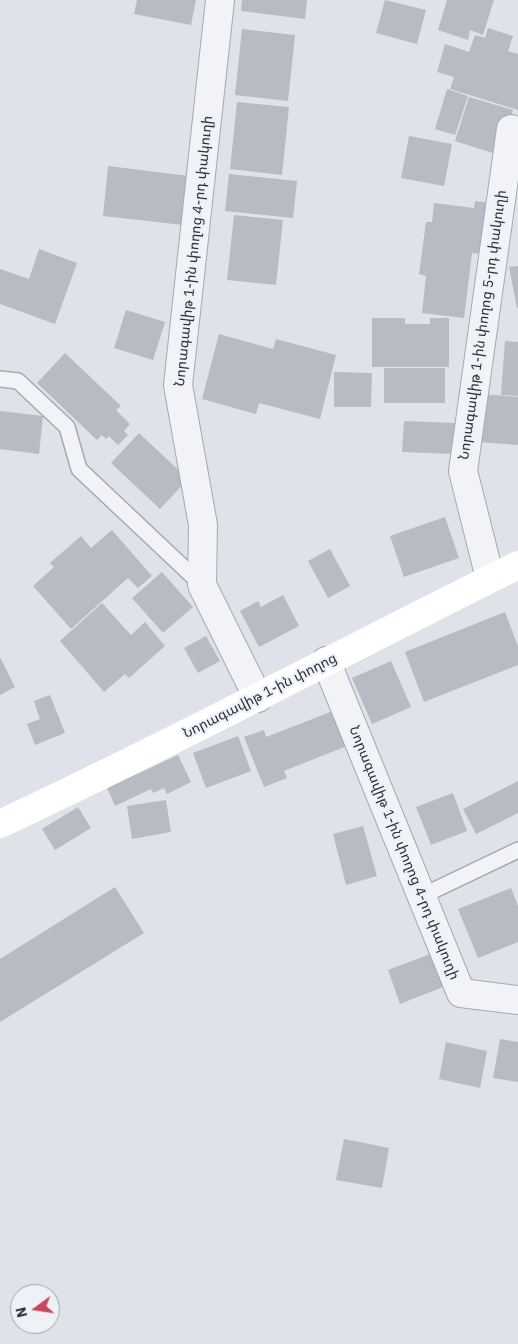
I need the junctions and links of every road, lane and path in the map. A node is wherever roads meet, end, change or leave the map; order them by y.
1 (220, 0) edge
2 (510, 130) dead end
3 (0, 379) edge
4 (518, 565) edge
5 (490, 578) junction
6 (202, 584) junction
7 (326, 661) junction
8 (258, 698) junction
9 (0, 824) edge
10 (518, 850) edge
11 (422, 896) junction
12 (518, 1000) edge

1 - 6 street, Նորագավիթ 1-ին փողոց 4-րդ փակուղի
2 - 5 street, Նորագավիթ 1-ին փողոց 5-րդ փակուղի
3 - 6 lane
4 - 5 main road, Նորագավիթ 1-ին փողոց
5 - 7 main road, Նորագավիթ 1-ին փողոց
6 - 8 street, Նորագավիթ 1-ին փողոց 4-րդ փակուղի
7 - 8 main road, Նորագավիթ 1-ին փողոց
7 - 11 street, Նորագավիթ 1-ին փողոց 4-րդ փակուղի
8 - 9 main road, Նորագավիթ 1-ին փողոց
10 - 11 lane
11 - 12 street, Նորագավիթ 1-ին փողոց 4-րդ փակուղի

